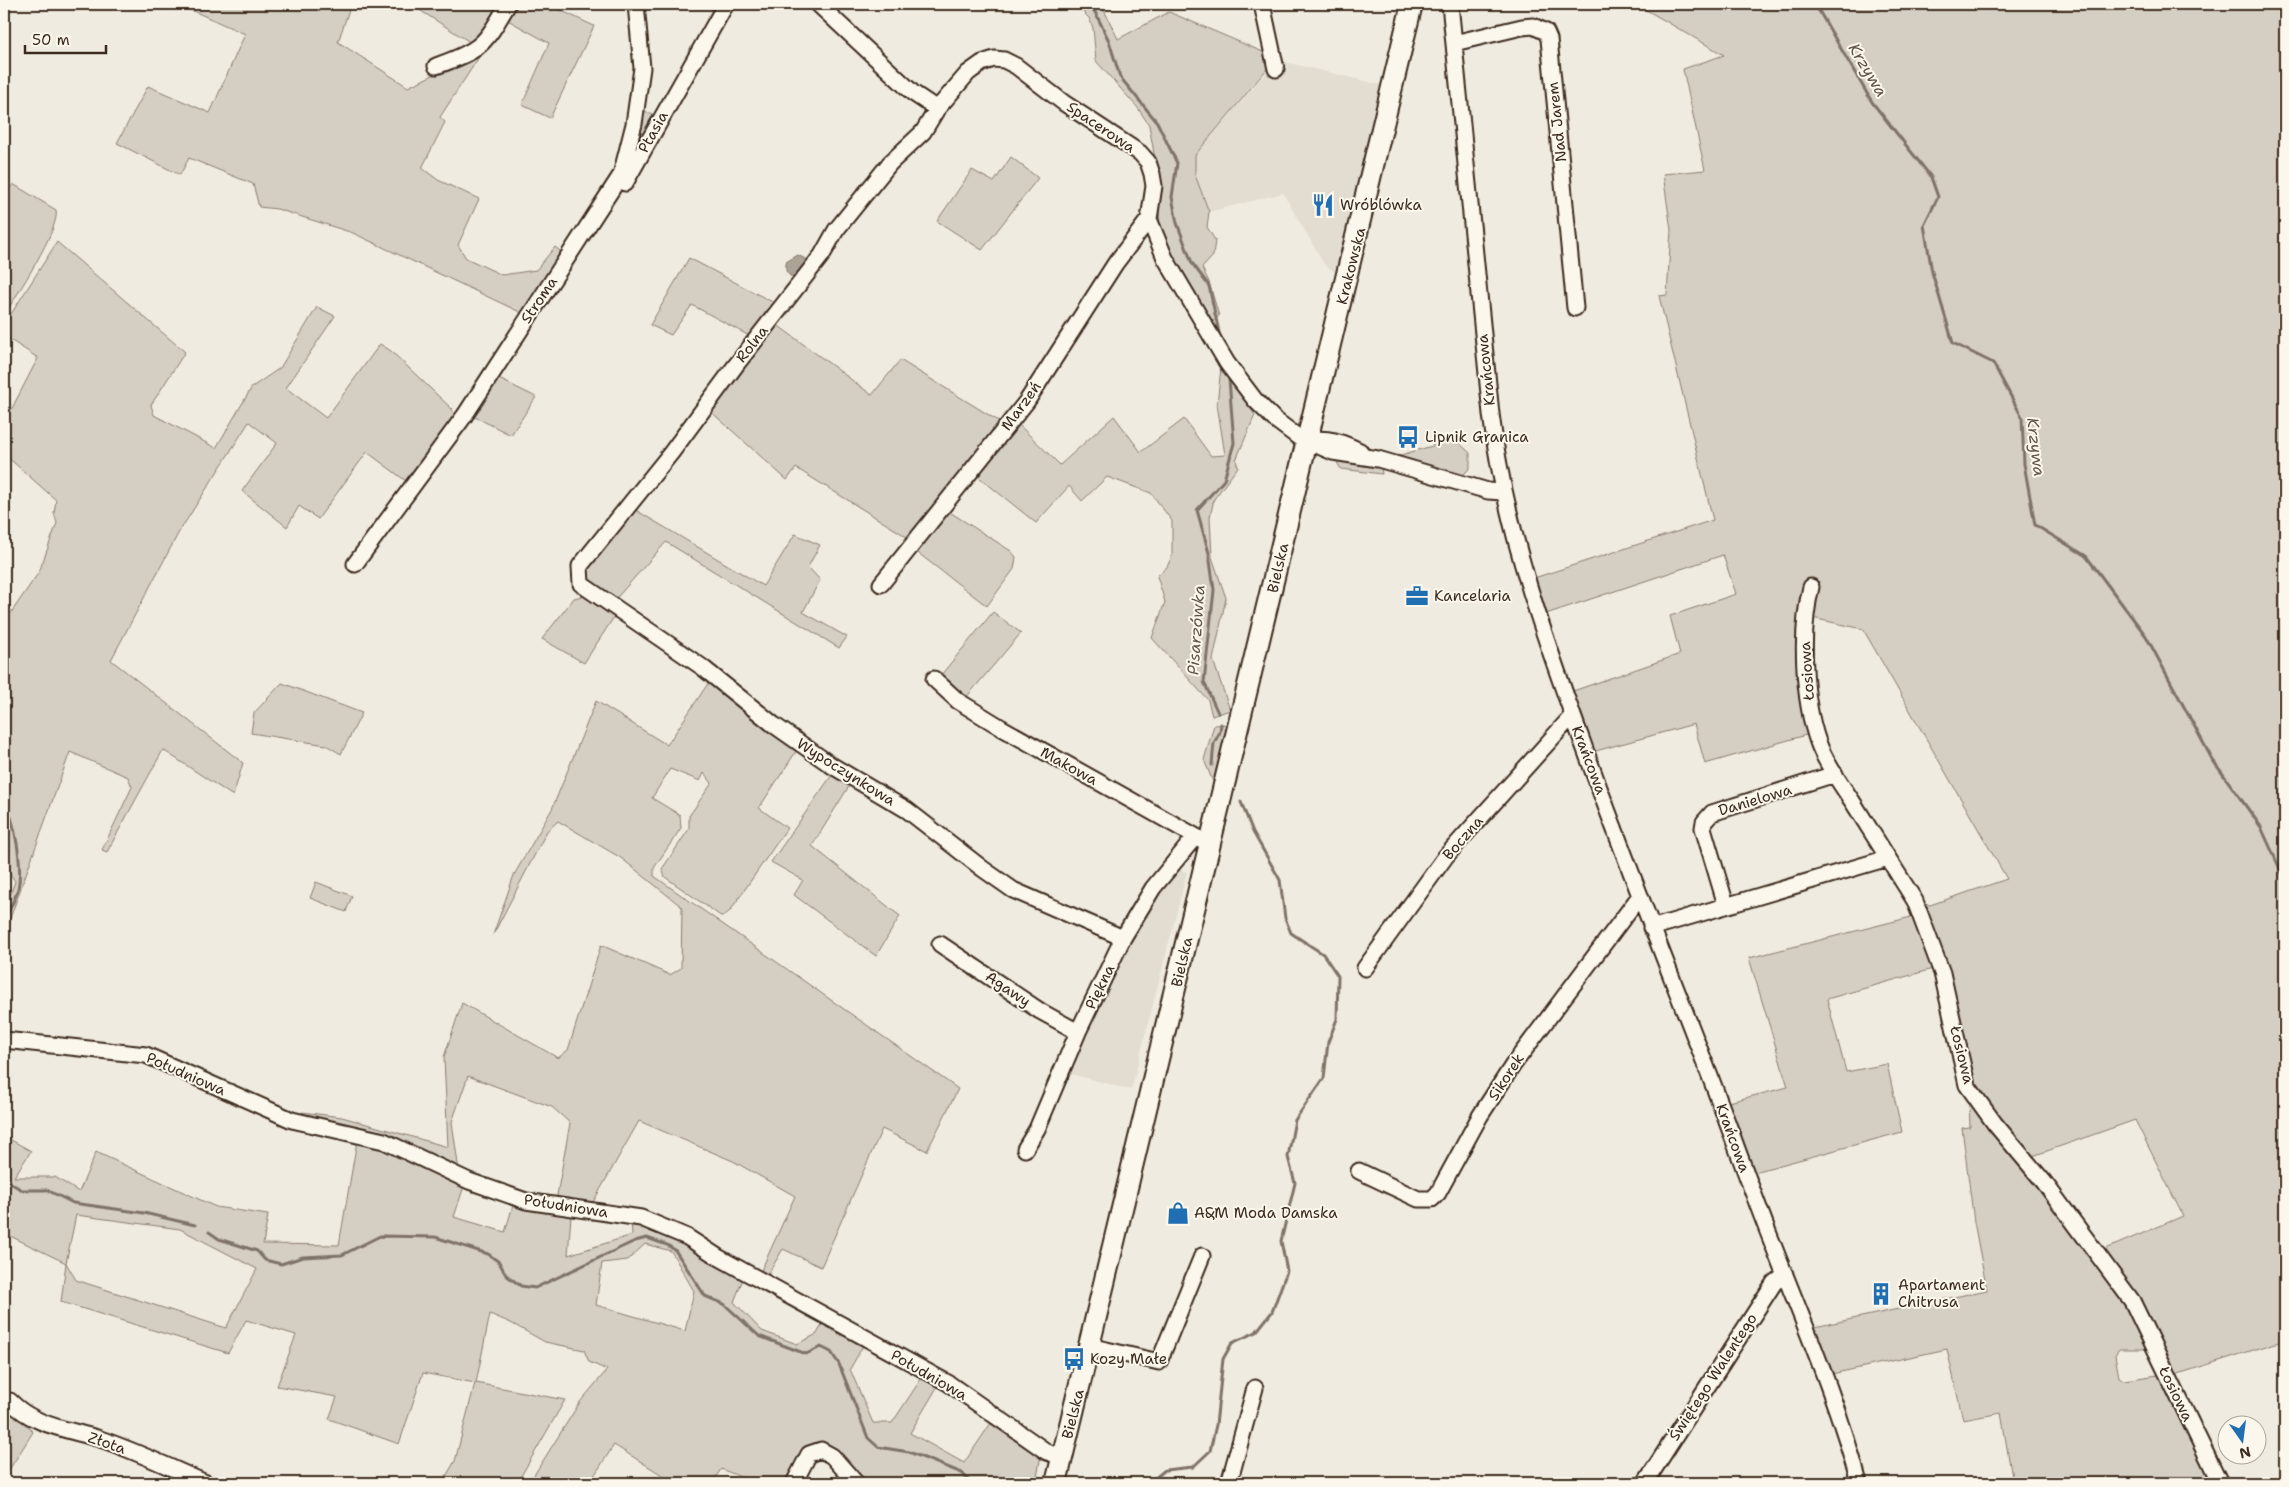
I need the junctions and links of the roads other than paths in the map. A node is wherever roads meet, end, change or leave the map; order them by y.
1 (508, 4) edge
2 (636, 4) edge
3 (726, 4) edge
4 (818, 4) edge
5 (1262, 4) edge
6 (1412, 4) edge
7 (1450, 4) edge
8 (1454, 43) junction
9 (436, 66) dead end
10 (1276, 69) dead end
11 (937, 109) junction
12 (1149, 219) junction
13 (577, 258) dead end
14 (1575, 308) dead end
15 (1309, 440) junction
16 (1503, 492) junction
17 (355, 564) dead end
18 (581, 584) joint
19 (881, 584) dead end
20 (1811, 587) dead end
21 (934, 679) dead end
22 (1572, 716) junction
23 (1835, 774) junction
24 (1203, 840) junction
25 (1888, 858) junction
26 (1639, 897) junction
27 (1726, 905) junction
28 (1650, 928) junction
29 (1123, 938) junction
30 (940, 944) dead end
31 (1365, 968) dead end
32 (1078, 1032) junction
33 (4, 1040) edge
34 (1025, 1149) dead end
35 (1359, 1171) dead end
36 (1202, 1256) dead end
37 (1784, 1274) junction
38 (1089, 1346) junction
39 (1256, 1388) dead end
40 (10, 1401) dead end
41 (1062, 1457) junction
42 (206, 1483) edge
43 (794, 1483) edge
44 (856, 1483) edge
45 (1056, 1483) edge
46 (1229, 1483) edge
47 (1645, 1483) edge
48 (1859, 1483) edge
49 (2220, 1483) edge

1 - 9 street
2 - 17 street, Stroma
3 - 13 street, Ptasia
4 - 11 street
5 - 10 street
6 - 15 main road, Krakowska
7 - 8 street, Krańcowa
8 - 14 street, Nad Jarem
8 - 16 street, Krańcowa
11 - 12 street, Spacerowa
11 - 18 street, Rolna
12 - 15 street
12 - 19 street, Marzeń
15 - 16 street
15 - 24 main road, Bielska
16 - 22 street, Krańcowa
18 - 29 street, Wypoczynkowa
20 - 23 street, Łosiowa
21 - 24 street, Makowa
22 - 26 street, Krańcowa
22 - 31 street, Boczna
23 - 25 street, Łosiowa
23 - 27 street, Danielowa
24 - 29 street, Piękna
24 - 38 main road, Bielska
25 - 27 street
25 - 49 street, Łosiowa
26 - 28 street, Krańcowa
26 - 35 street, Sikorek
27 - 28 street
28 - 37 street, Krańcowa
29 - 32 street, Piękna
30 - 32 street, Agawy
32 - 34 street, Piękna
33 - 41 street, Południowa
36 - 38 street
37 - 47 street, Świętego Walentego
37 - 48 street, Krańcowa
38 - 41 main road, Bielska
39 - 46 street
40 - 42 street, Złota
41 - 45 main road, Bielska
43 - 44 street

